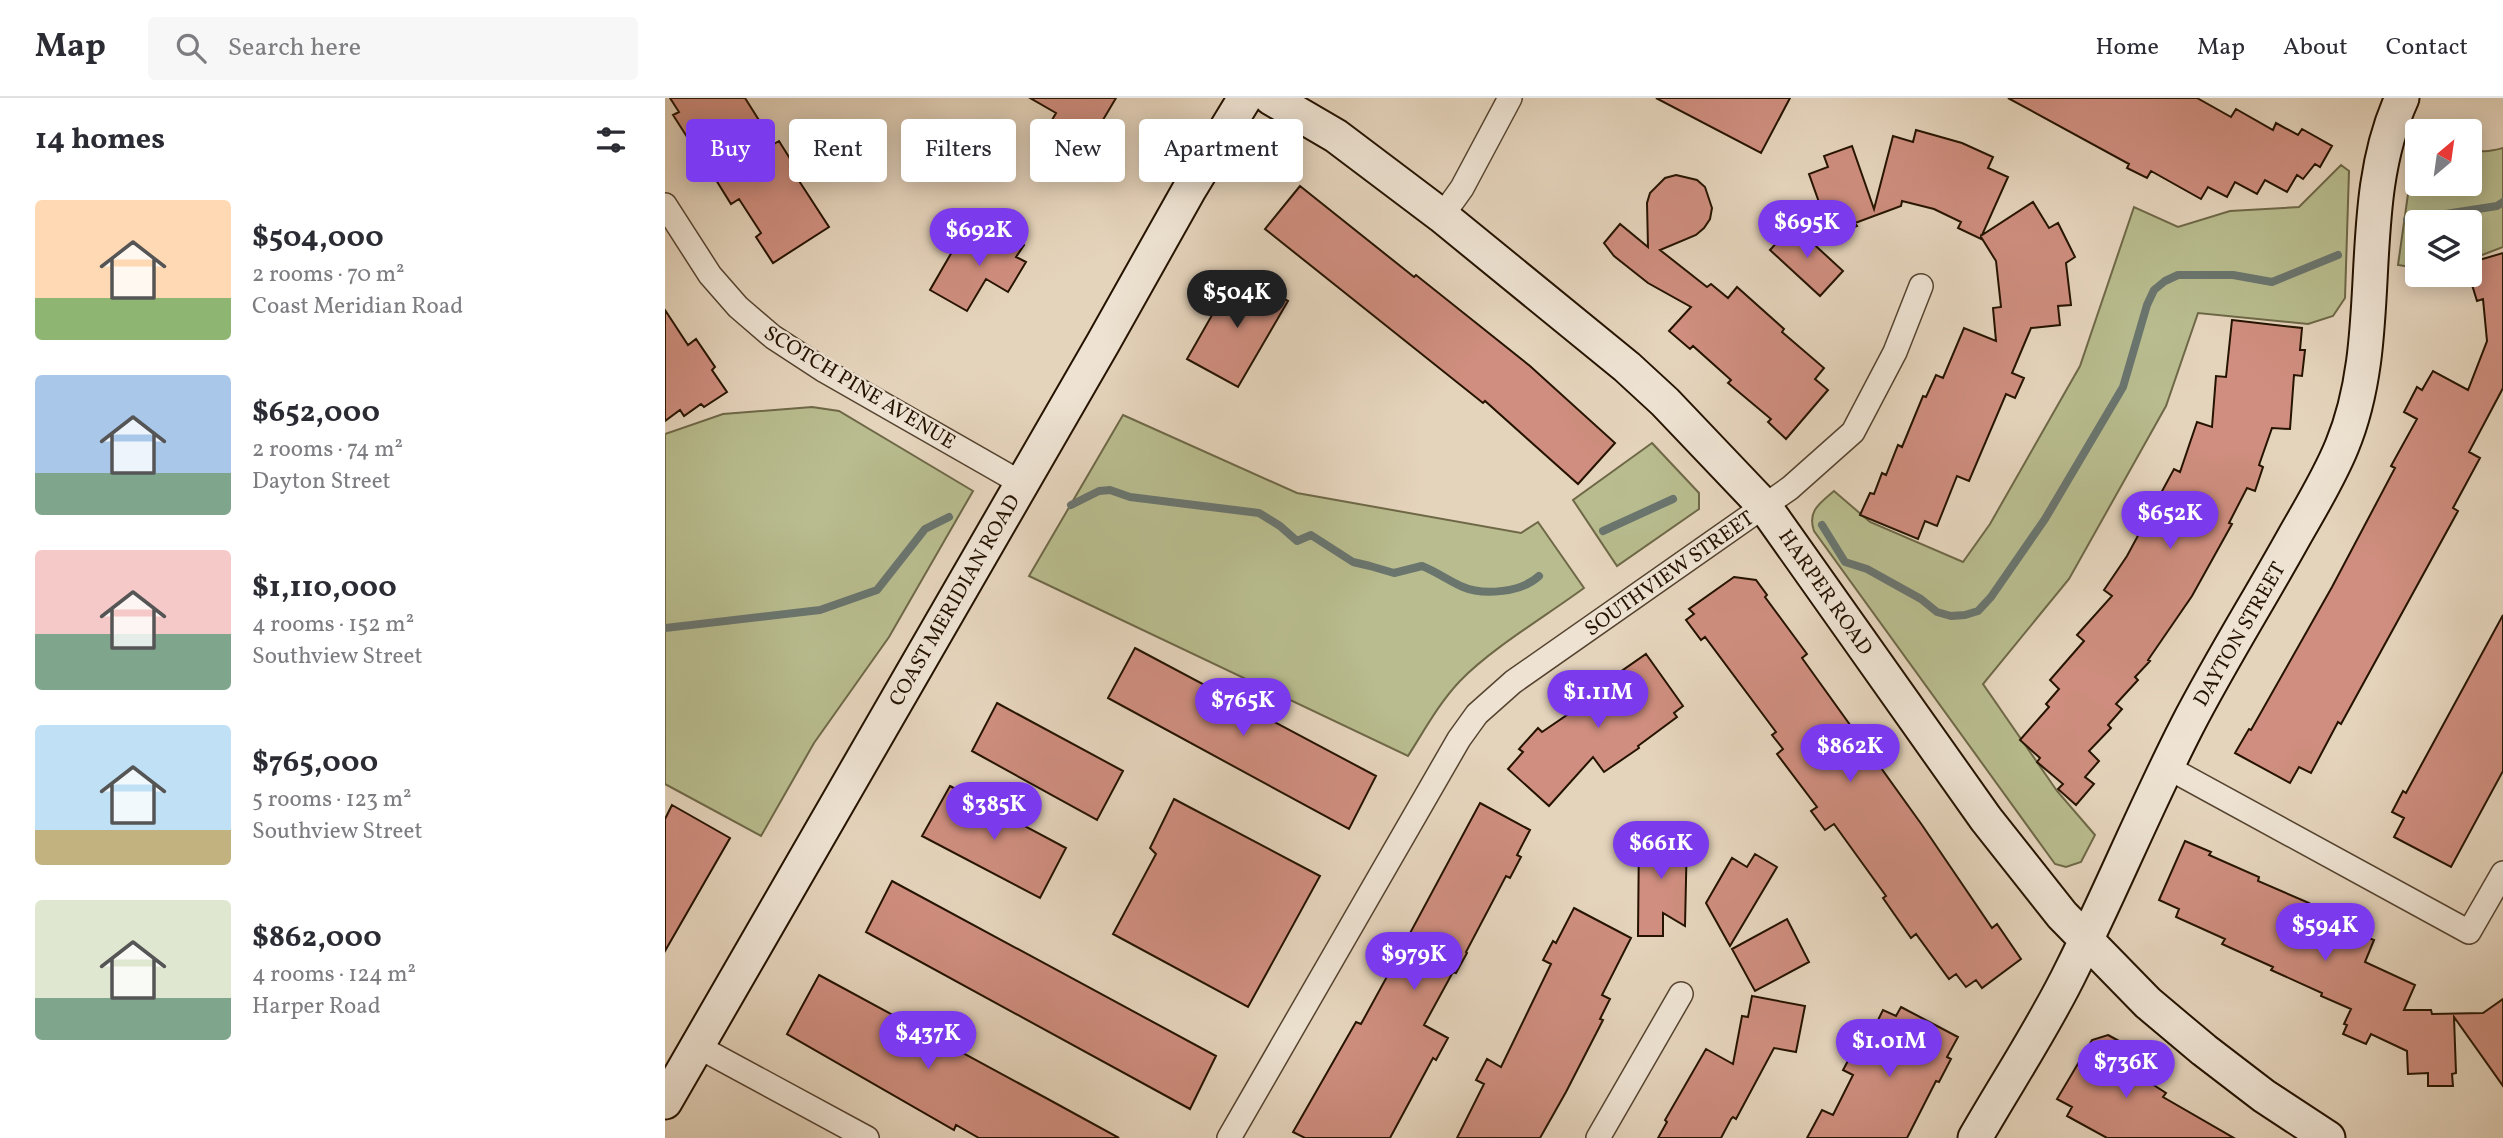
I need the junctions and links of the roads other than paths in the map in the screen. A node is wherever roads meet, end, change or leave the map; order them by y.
1 (1245, 98) edge
2 (1271, 98) edge
3 (1510, 98) edge
4 (2394, 100) edge
5 (665, 205) edge
6 (1442, 216) junction
7 (1921, 286) dead end
8 (1021, 483) junction
9 (1765, 507) junction
10 (2167, 767) junction
11 (2503, 873) edge
12 (2085, 940) junction
13 (1681, 994) dead end
14 (697, 1046) junction
15 (665, 1102) edge
16 (867, 1138) edge
17 (1229, 1138) edge
18 (1598, 1138) edge
19 (1975, 1138) edge
20 (2328, 1138) edge

1 - 8 street, COAST MERIDIAN ROAD
2 - 6 street, HARPER ROAD
3 - 6 street
4 - 10 street, DAYTON STREET
5 - 8 street, SCOTCH PINE AVENUE
6 - 9 street, HARPER ROAD
7 - 9 street, SOUTHVIEW STREET
8 - 14 street, COAST MERIDIAN ROAD
9 - 12 street, HARPER ROAD
9 - 17 street, SOUTHVIEW STREET
10 - 11 street
10 - 12 street, DAYTON STREET
12 - 19 street, DAYTON STREET
12 - 20 street, HARPER ROAD
13 - 18 street
14 - 15 street, COAST MERIDIAN ROAD
14 - 16 street

